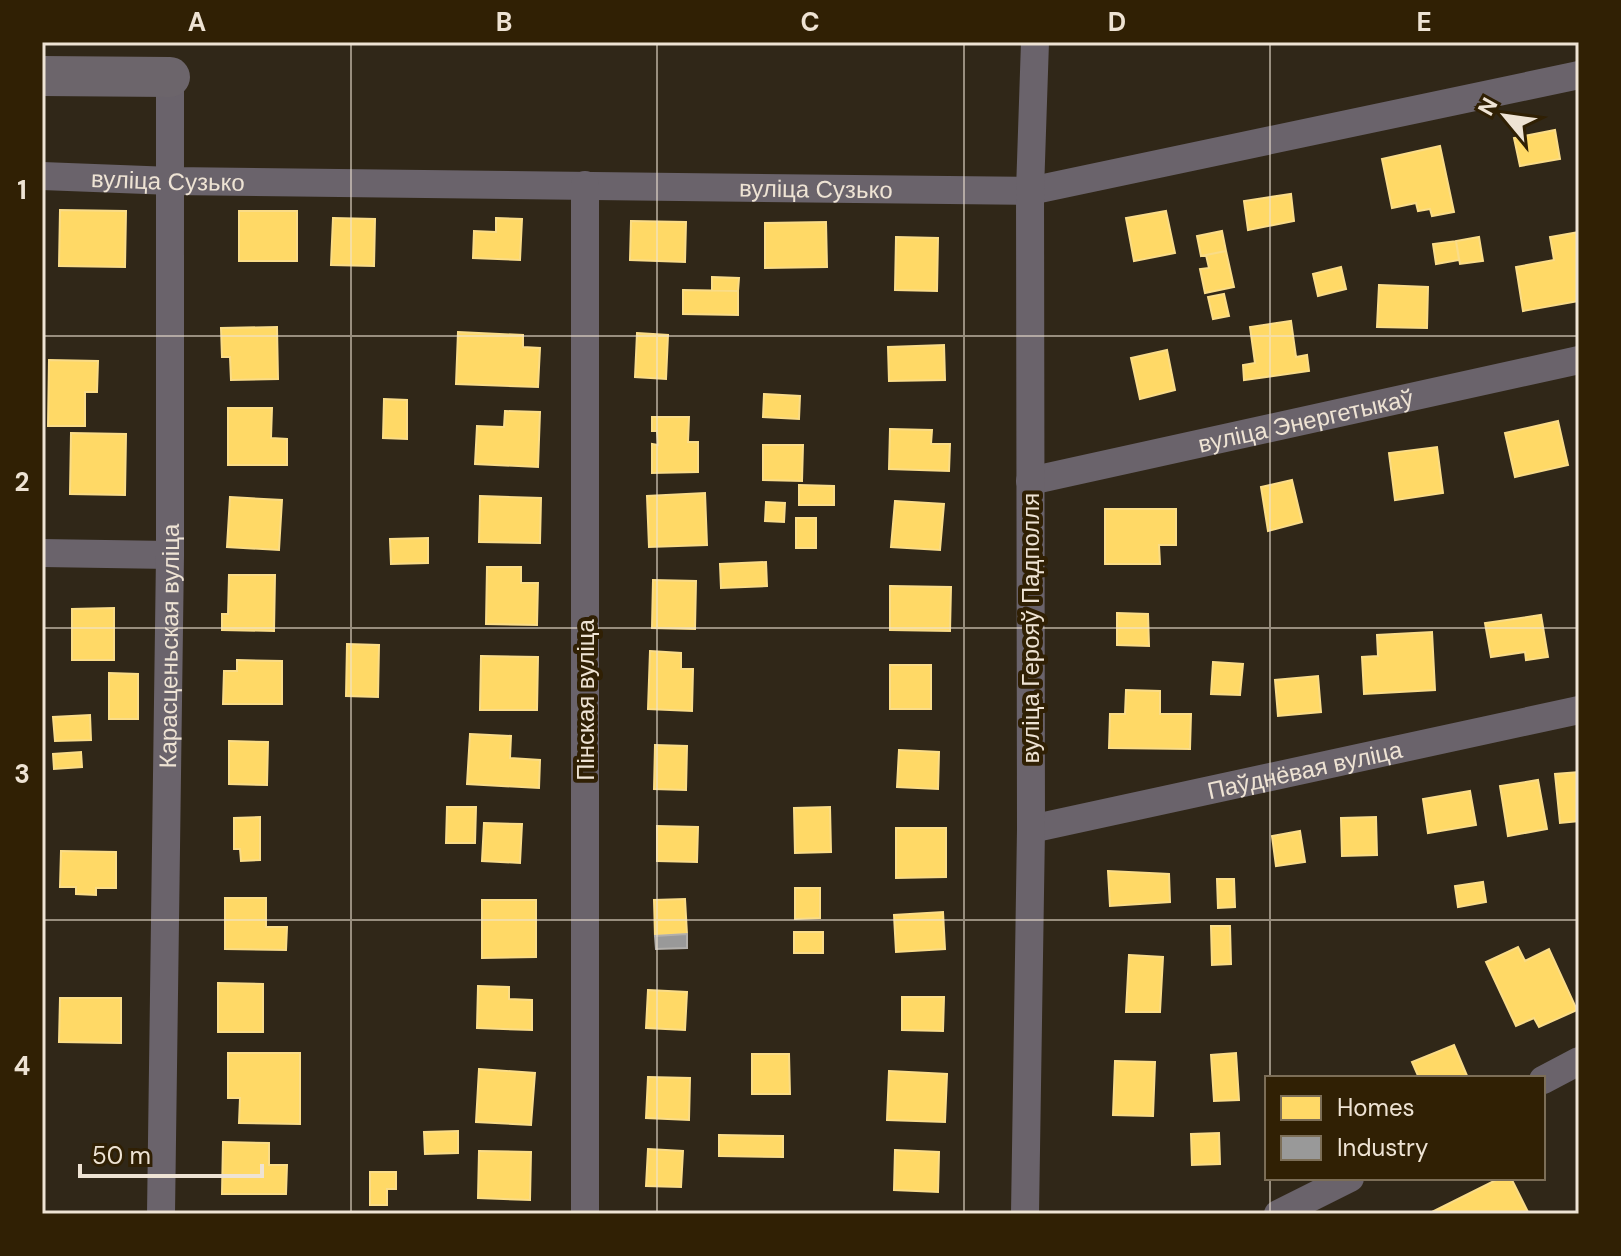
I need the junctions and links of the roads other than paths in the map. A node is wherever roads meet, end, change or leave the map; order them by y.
1 (1035, 42) edge
2 (1579, 75) edge
3 (42, 76) edge
4 (170, 77) joint
5 (42, 176) edge
6 (172, 181) junction
7 (585, 185) junction
8 (1030, 191) junction
9 (1579, 360) edge
10 (1030, 481) junction
11 (42, 553) edge
12 (170, 555) junction
13 (1579, 710) edge
14 (1031, 829) junction
15 (1579, 1061) edge
16 (1545, 1079) edge
17 (1346, 1180) edge
18 (161, 1214) edge
19 (585, 1214) edge
20 (1025, 1214) edge
21 (1278, 1214) edge

1 - 8 street, вуліца Герояў Падполля
2 - 8 street, вуліца Сузько
3 - 4 street
4 - 6 street, Карасценьская вуліца
5 - 6 street, вуліца Сузько
6 - 7 street, вуліца Сузько
6 - 12 street, Карасценьская вуліца
7 - 8 street, вуліца Сузько
7 - 19 street, Пінская вуліца
8 - 10 street, вуліца Герояў Падполля
9 - 10 street, вуліца Энергетыкаў
10 - 14 street, вуліца Герояў Падполля
11 - 12 street
12 - 18 street, Карасценьская вуліца
13 - 14 street, Паўднёвая вуліца
14 - 20 street, вуліца Герояў Падполля
15 - 16 street
17 - 21 street

